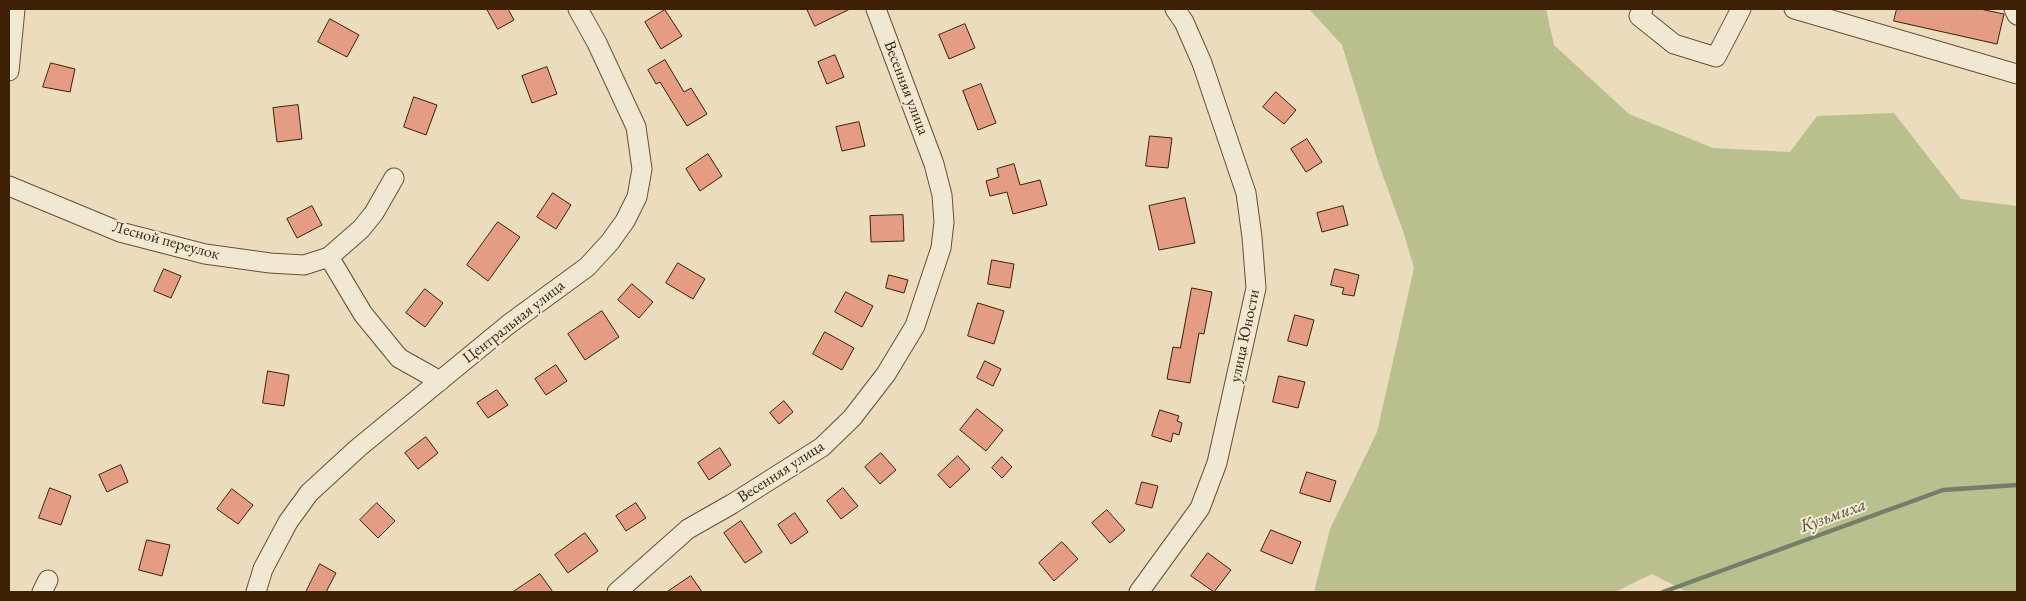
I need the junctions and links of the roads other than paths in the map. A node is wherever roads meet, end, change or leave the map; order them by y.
1 (15, 9) edge
2 (578, 9) edge
3 (876, 9) edge
4 (1175, 9) edge
5 (1643, 9) edge
6 (1741, 9) edge
7 (1794, 9) edge
8 (2014, 9) edge
9 (2017, 15) edge
10 (9, 71) edge
11 (2017, 74) edge
12 (394, 178) dead end
13 (9, 186) edge
14 (329, 257) junction
15 (440, 381) junction
16 (256, 592) edge
17 (617, 592) edge
18 (1139, 592) edge

1 - 10 street
2 - 15 street, Центральная улица
3 - 17 street, Весенняя улица
4 - 18 street, улица Юности
5 - 6 street
7 - 11 street
8 - 9 street
12 - 14 street, Лесной переулок
13 - 14 street, Лесной переулок
14 - 15 street
15 - 16 street, Центральная улица

